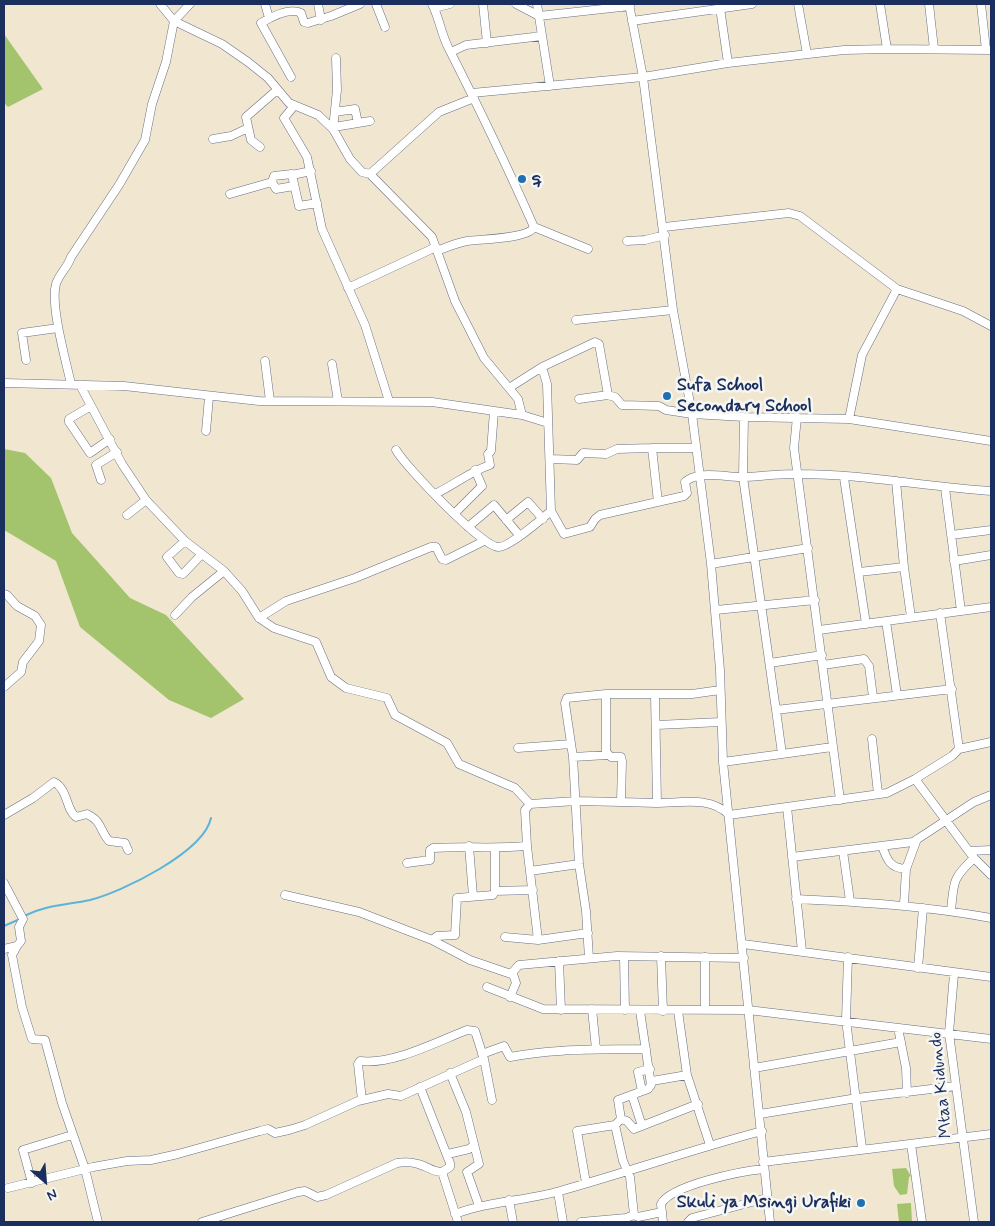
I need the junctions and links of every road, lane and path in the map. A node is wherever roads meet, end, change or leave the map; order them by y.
1 (160, 4) edge
2 (190, 4) edge
3 (265, 4) edge
4 (281, 4) edge
5 (318, 4) edge
6 (360, 4) edge
7 (376, 4) edge
8 (450, 4) edge
9 (483, 4) edge
10 (516, 4) edge
11 (537, 4) edge
12 (686, 4) edge
13 (752, 4) edge
14 (798, 4) edge
15 (880, 4) edge
16 (929, 4) edge
17 (981, 4) edge
18 (630, 5) edge
19 (736, 5) edge
20 (433, 6) edge
21 (573, 8) edge
22 (720, 8) junction
23 (284, 13) junction
24 (687, 13) junction
25 (539, 16) junction
26 (269, 18) junction
27 (321, 20) junction
28 (174, 21) junction
29 (632, 21) junction
30 (385, 27) dead end
31 (542, 36) junction
32 (487, 43) junction
33 (887, 48) junction
34 (934, 49) junction
35 (988, 50) edge
36 (451, 52) junction
37 (806, 54) junction
38 (336, 58) dead end
39 (728, 63) junction
40 (291, 77) dead end
41 (643, 77) junction
42 (550, 86) junction
43 (277, 90) junction
44 (473, 95) junction
45 (294, 106) junction
46 (336, 112) junction
47 (370, 121) dead end
48 (358, 123) junction
49 (248, 128) junction
50 (334, 128) junction
51 (213, 139) dead end
52 (260, 147) dead end
53 (311, 171) junction
54 (292, 174) junction
55 (370, 174) junction
56 (272, 182) junction
57 (294, 186) junction
58 (230, 194) dead end
59 (317, 203) junction
60 (534, 226) junction
61 (664, 231) junction
62 (627, 241) dead end
63 (436, 249) junction
64 (588, 249) dead end
65 (348, 288) junction
66 (897, 289) junction
67 (673, 310) junction
68 (576, 320) dead end
69 (991, 326) edge
70 (58, 328) junction
71 (26, 360) dead end
72 (265, 362) dead end
73 (332, 364) dead end
74 (542, 367) junction
75 (4, 384) edge
76 (71, 384) junction
77 (80, 385) junction
78 (509, 388) junction
79 (608, 395) junction
80 (209, 397) junction
81 (579, 399) dead end
82 (270, 401) junction
83 (338, 401) junction
84 (389, 401) junction
85 (91, 406) junction
86 (494, 411) junction
87 (692, 414) junction
88 (522, 415) junction
89 (744, 417) junction
90 (797, 417) junction
91 (849, 419) junction
92 (548, 423) junction
93 (206, 431) dead end
94 (110, 439) junction
95 (991, 440) edge
96 (652, 448) junction
97 (695, 448) junction
98 (396, 450) dead end
99 (117, 452) junction
100 (90, 453) junction
101 (551, 459) junction
102 (96, 465) junction
103 (475, 470) junction
104 (798, 474) junction
105 (699, 476) junction
106 (743, 477) junction
107 (844, 478) junction
108 (101, 480) dead end
109 (896, 481) junction
110 (945, 488) junction
111 (991, 491) edge
112 (435, 494) junction
113 (146, 500) junction
114 (658, 502) junction
115 (551, 510) junction
116 (454, 514) junction
117 (127, 515) dead end
118 (543, 519) junction
119 (506, 520) junction
120 (468, 527) junction
121 (991, 530) edge
122 (519, 535) junction
123 (951, 535) junction
124 (185, 541) junction
125 (484, 541) junction
126 (808, 548) junction
127 (202, 554) junction
128 (991, 555) edge
129 (755, 558) junction
130 (954, 561) junction
131 (711, 564) junction
132 (904, 567) junction
133 (224, 571) junction
134 (859, 572) junction
135 (4, 594) edge
136 (814, 600) junction
137 (762, 605) junction
138 (991, 606) edge
139 (716, 610) junction
140 (961, 611) junction
141 (940, 614) junction
142 (176, 615) dead end
143 (911, 617) junction
144 (259, 618) junction
145 (886, 621) junction
146 (866, 624) junction
147 (819, 630) junction
148 (822, 655) junction
149 (770, 663) junction
150 (823, 665) junction
151 (4, 687) edge
152 (720, 690) junction
153 (952, 690) junction
154 (606, 694) junction
155 (655, 694) junction
156 (897, 695) junction
157 (872, 697) junction
158 (826, 704) junction
159 (776, 710) junction
160 (722, 722) junction
161 (657, 725) junction
162 (872, 739) dead end
163 (991, 742) edge
164 (571, 744) junction
165 (832, 747) junction
166 (518, 748) dead end
167 (959, 749) junction
168 (782, 754) junction
169 (607, 755) junction
170 (573, 756) junction
171 (723, 762) junction
172 (915, 779) junction
173 (878, 794) junction
174 (991, 794) edge
175 (576, 800) junction
176 (840, 800) junction
177 (622, 802) junction
178 (657, 803) junction
179 (530, 804) junction
180 (787, 806) junction
181 (4, 815) edge
182 (729, 815) junction
183 (946, 821) junction
184 (917, 839) junction
185 (469, 846) junction
186 (527, 846) junction
187 (882, 846) junction
188 (495, 848) junction
189 (128, 850) dead end
190 (991, 850) edge
191 (843, 851) junction
192 (972, 854) junction
193 (792, 857) junction
194 (407, 863) dead end
195 (579, 864) junction
196 (906, 869) junction
197 (530, 871) junction
198 (991, 875) edge
199 (4, 883) edge
200 (533, 890) junction
201 (495, 891) junction
202 (285, 894) dead end
203 (473, 896) junction
204 (796, 899) junction
205 (850, 901) junction
206 (904, 905) junction
207 (923, 908) junction
208 (951, 911) junction
209 (991, 918) edge
210 (588, 933) junction
211 (505, 937) dead end
212 (432, 940) junction
213 (538, 940) junction
214 (743, 944) junction
215 (17, 946) junction
216 (4, 949) edge
217 (802, 951) junction
218 (624, 956) junction
219 (661, 956) junction
220 (705, 957) junction
221 (848, 957) junction
222 (589, 958) junction
223 (744, 958) junction
224 (559, 961) junction
225 (918, 968) junction
226 (513, 974) junction
227 (954, 974) junction
228 (991, 977) edge
229 (487, 987) dead end
230 (510, 996) junction
231 (592, 1009) junction
232 (560, 1010) junction
233 (625, 1010) junction
234 (705, 1010) junction
235 (748, 1010) junction
236 (640, 1011) junction
237 (663, 1011) junction
238 (678, 1011) junction
239 (846, 1020) junction
240 (898, 1028) junction
241 (949, 1033) junction
242 (991, 1039) edge
243 (901, 1042) junction
244 (596, 1049) junction
245 (646, 1049) junction
246 (850, 1050) junction
247 (483, 1056) junction
248 (754, 1068) junction
249 (650, 1069) junction
250 (450, 1073) junction
251 (688, 1075) junction
252 (652, 1081) junction
253 (956, 1086) junction
254 (420, 1087) junction
255 (642, 1091) junction
256 (907, 1093) junction
257 (632, 1095) junction
258 (856, 1098) junction
259 (362, 1100) junction
260 (492, 1100) dead end
261 (698, 1104) junction
262 (760, 1114) junction
263 (618, 1122) junction
264 (642, 1126) junction
265 (762, 1131) junction
266 (991, 1134) edge
267 (72, 1135) junction
268 (962, 1138) junction
269 (911, 1144) junction
270 (474, 1145) junction
271 (710, 1145) junction
272 (862, 1148) junction
273 (448, 1154) junction
274 (764, 1165) junction
275 (85, 1169) junction
276 (627, 1171) junction
277 (442, 1172) junction
278 (32, 1182) junction
279 (586, 1183) junction
280 (8, 1188) dead end
281 (558, 1192) junction
282 (767, 1198) junction
283 (509, 1200) junction
284 (479, 1206) junction
285 (662, 1212) junction
286 (456, 1214) junction
287 (634, 1215) junction
288 (98, 1222) edge
289 (202, 1222) edge
290 (458, 1222) edge
291 (512, 1222) edge
292 (563, 1222) edge
293 (581, 1222) edge
294 (663, 1222) edge
295 (688, 1222) edge
296 (770, 1222) edge
297 (922, 1222) edge
298 (974, 1222) edge

1 - 28 street
2 - 28 street
3 - 26 street
4 - 23 street
5 - 27 street
6 - 27 street
7 - 30 street
8 - 20 street
9 - 32 street
10 - 25 street
11 - 25 street
12 - 24 street
13 - 19 street
14 - 37 street
15 - 33 street
16 - 34 street
17 - 35 street
18 - 21 street
18 - 29 street
19 - 22 street
20 - 36 street
21 - 25 street
22 - 24 street
22 - 39 street
23 - 26 street
23 - 27 street
24 - 29 street
25 - 31 street
26 - 40 street
28 - 43 street
28 - 70 street
29 - 41 street
31 - 32 street
31 - 42 street
32 - 36 street
33 - 34 street
33 - 37 street
34 - 35 street
36 - 44 street
37 - 39 street
38 - 46 street
39 - 41 street
41 - 42 street
41 - 61 street
42 - 44 street
43 - 45 street
43 - 49 street
44 - 55 street
44 - 60 street
45 - 50 street
45 - 53 street
46 - 48 street
46 - 50 street
47 - 48 street
48 - 50 street
49 - 51 street
49 - 52 street
50 - 55 street
53 - 54 street
53 - 59 street
54 - 56 street
54 - 57 street
55 - 63 street
56 - 57 street
56 - 58 street
57 - 59 street
59 - 65 street
60 - 63 street
60 - 64 street
61 - 62 street
61 - 66 street
61 - 67 street
63 - 65 street
63 - 78 street
65 - 84 street
66 - 69 street
66 - 91 street
67 - 68 street
67 - 87 street
70 - 71 street
70 - 76 street
72 - 82 street
73 - 83 street
74 - 78 street
74 - 79 street
74 - 92 street
75 - 76 street
76 - 77 street
77 - 80 street
77 - 85 street
78 - 88 street
79 - 81 street
79 - 87 street
80 - 82 street
80 - 93 street
82 - 83 street
83 - 84 street
84 - 86 street
85 - 94 street
85 - 100 street
86 - 88 street
86 - 103 street
87 - 89 street
87 - 97 street
88 - 92 street
89 - 90 street
89 - 106 street
90 - 91 street
90 - 104 street
91 - 95 street
92 - 101 street
94 - 99 street
94 - 100 street
96 - 97 street
96 - 101 street
96 - 114 street
97 - 105 street
98 - 112 street
99 - 102 street
99 - 113 street
100 - 102 street
101 - 115 street
102 - 108 street
103 - 112 street
103 - 116 street
104 - 106 street
104 - 107 street
104 - 126 street
105 - 106 street
105 - 114 street
105 - 131 street
106 - 129 street
107 - 109 street
107 - 134 street
109 - 110 street
109 - 132 street
110 - 111 street
110 - 123 street
112 - 116 street
113 - 117 street
113 - 124 street
114 - 115 street
115 - 118 street
116 - 120 street
118 - 119 street
118 - 122 street
119 - 120 street
119 - 122 street
120 - 125 street
121 - 123 street
122 - 125 street
123 - 130 street
124 - 127 street
124 - 127 street
125 - 144 street
126 - 129 street
126 - 136 street
127 - 133 street
128 - 130 street
129 - 131 street
129 - 137 street
130 - 140 street
131 - 139 street
132 - 134 street
132 - 143 street
133 - 142 street
133 - 144 street
134 - 146 street
135 - 151 street
136 - 137 street
136 - 147 street
137 - 139 street
137 - 149 street
138 - 140 street
139 - 152 street
140 - 141 street
141 - 143 street
141 - 153 street
143 - 145 street
144 - 179 street
145 - 146 street
145 - 156 street
146 - 147 street
147 - 148 street
148 - 149 street
148 - 150 street
149 - 159 street
150 - 157 street
150 - 158 street
152 - 155 street
152 - 160 street
153 - 156 street
153 - 167 street
154 - 155 street
154 - 164 street
154 - 169 street
155 - 161 street
156 - 157 street
157 - 158 street
158 - 159 street
158 - 165 street
159 - 168 street
160 - 161 street
160 - 171 street
161 - 178 street
162 - 173 street
163 - 167 street
164 - 166 street
164 - 170 street
165 - 168 street
165 - 176 street
167 - 172 street
168 - 171 street
169 - 170 street
169 - 177 street
170 - 175 street
171 - 182 street
172 - 173 street
172 - 183 street
173 - 176 street
174 - 183 street
175 - 177 street
175 - 179 street
175 - 195 street
176 - 180 street
177 - 178 street
178 - 182 street
179 - 186 street
180 - 182 street
180 - 193 street
181 - 189 street
182 - 214 street
183 - 184 street
183 - 192 street
184 - 187 street
184 - 196 street
185 - 188 street
185 - 194 street
185 - 203 street
186 - 188 street
186 - 197 street
187 - 191 street
187 - 196 street
188 - 201 street
190 - 192 street
191 - 193 street
191 - 205 street
192 - 198 street
192 - 208 street
193 - 204 street
195 - 197 street
195 - 210 street
196 - 206 street
197 - 200 street
199 - 215 street
200 - 201 street
200 - 213 street
201 - 203 street
202 - 212 street
203 - 212 street
204 - 205 street
204 - 217 street
205 - 206 street
206 - 207 street
207 - 208 street
207 - 225 street
208 - 209 street
210 - 213 street
210 - 222 street
211 - 213 street
212 - 226 street
214 - 217 street
214 - 223 street
215 - 216 street
215 - 267 street
217 - 221 street
218 - 219 street
218 - 222 street
218 - 233 street
219 - 220 street
219 - 237 street
220 - 223 street
220 - 234 street
221 - 225 street
221 - 239 street
222 - 224 street
223 - 235 street
224 - 226 street
224 - 232 street
225 - 227 street
226 - 230 street
227 - 228 street
227 - 241 street, Mtaa Kidundo
229 - 230 street
230 - 232 street
231 - 232 street
231 - 233 street
231 - 244 street
233 - 236 street
234 - 235 street
234 - 238 street
235 - 239 street
235 - 248 street
236 - 237 street
236 - 245 street
237 - 238 street
238 - 251 street
239 - 240 street
239 - 246 street
240 - 241 street
240 - 243 street
241 - 242 street
241 - 253 street, Mtaa Kidundo
243 - 246 street
243 - 256 street
244 - 245 street
244 - 247 street
245 - 249 street
246 - 248 street
246 - 258 street
247 - 250 street
247 - 259 street
247 - 260 street
248 - 262 street
249 - 252 street
249 - 255 street
250 - 254 street
250 - 270 street
251 - 252 street
251 - 261 street
252 - 255 street
253 - 256 street
253 - 268 street, Mtaa Kidundo
254 - 259 street
254 - 273 street
255 - 257 street
256 - 258 street
257 - 263 street
257 - 264 street
258 - 262 street
258 - 272 street
259 - 275 street
261 - 264 street
261 - 271 street
262 - 265 street
263 - 264 street
263 - 276 street
263 - 279 street
265 - 271 street
265 - 274 street
266 - 268 street
267 - 275 street
267 - 278 street
268 - 269 street
268 - 298 street, Mtaa Kidundo
269 - 272 street
269 - 297 street
270 - 273 street
270 - 284 street
271 - 276 street
272 - 274 street
273 - 277 street
274 - 282 street
274 - 285 street
275 - 278 street
275 - 288 street
276 - 279 street
276 - 287 street
277 - 286 street
277 - 289 street
278 - 280 street
279 - 281 street
281 - 283 street
281 - 292 street
282 - 295 street
282 - 296 street
283 - 284 street
283 - 291 street
284 - 286 street
285 - 287 street
285 - 294 street
286 - 290 street
287 - 293 street

